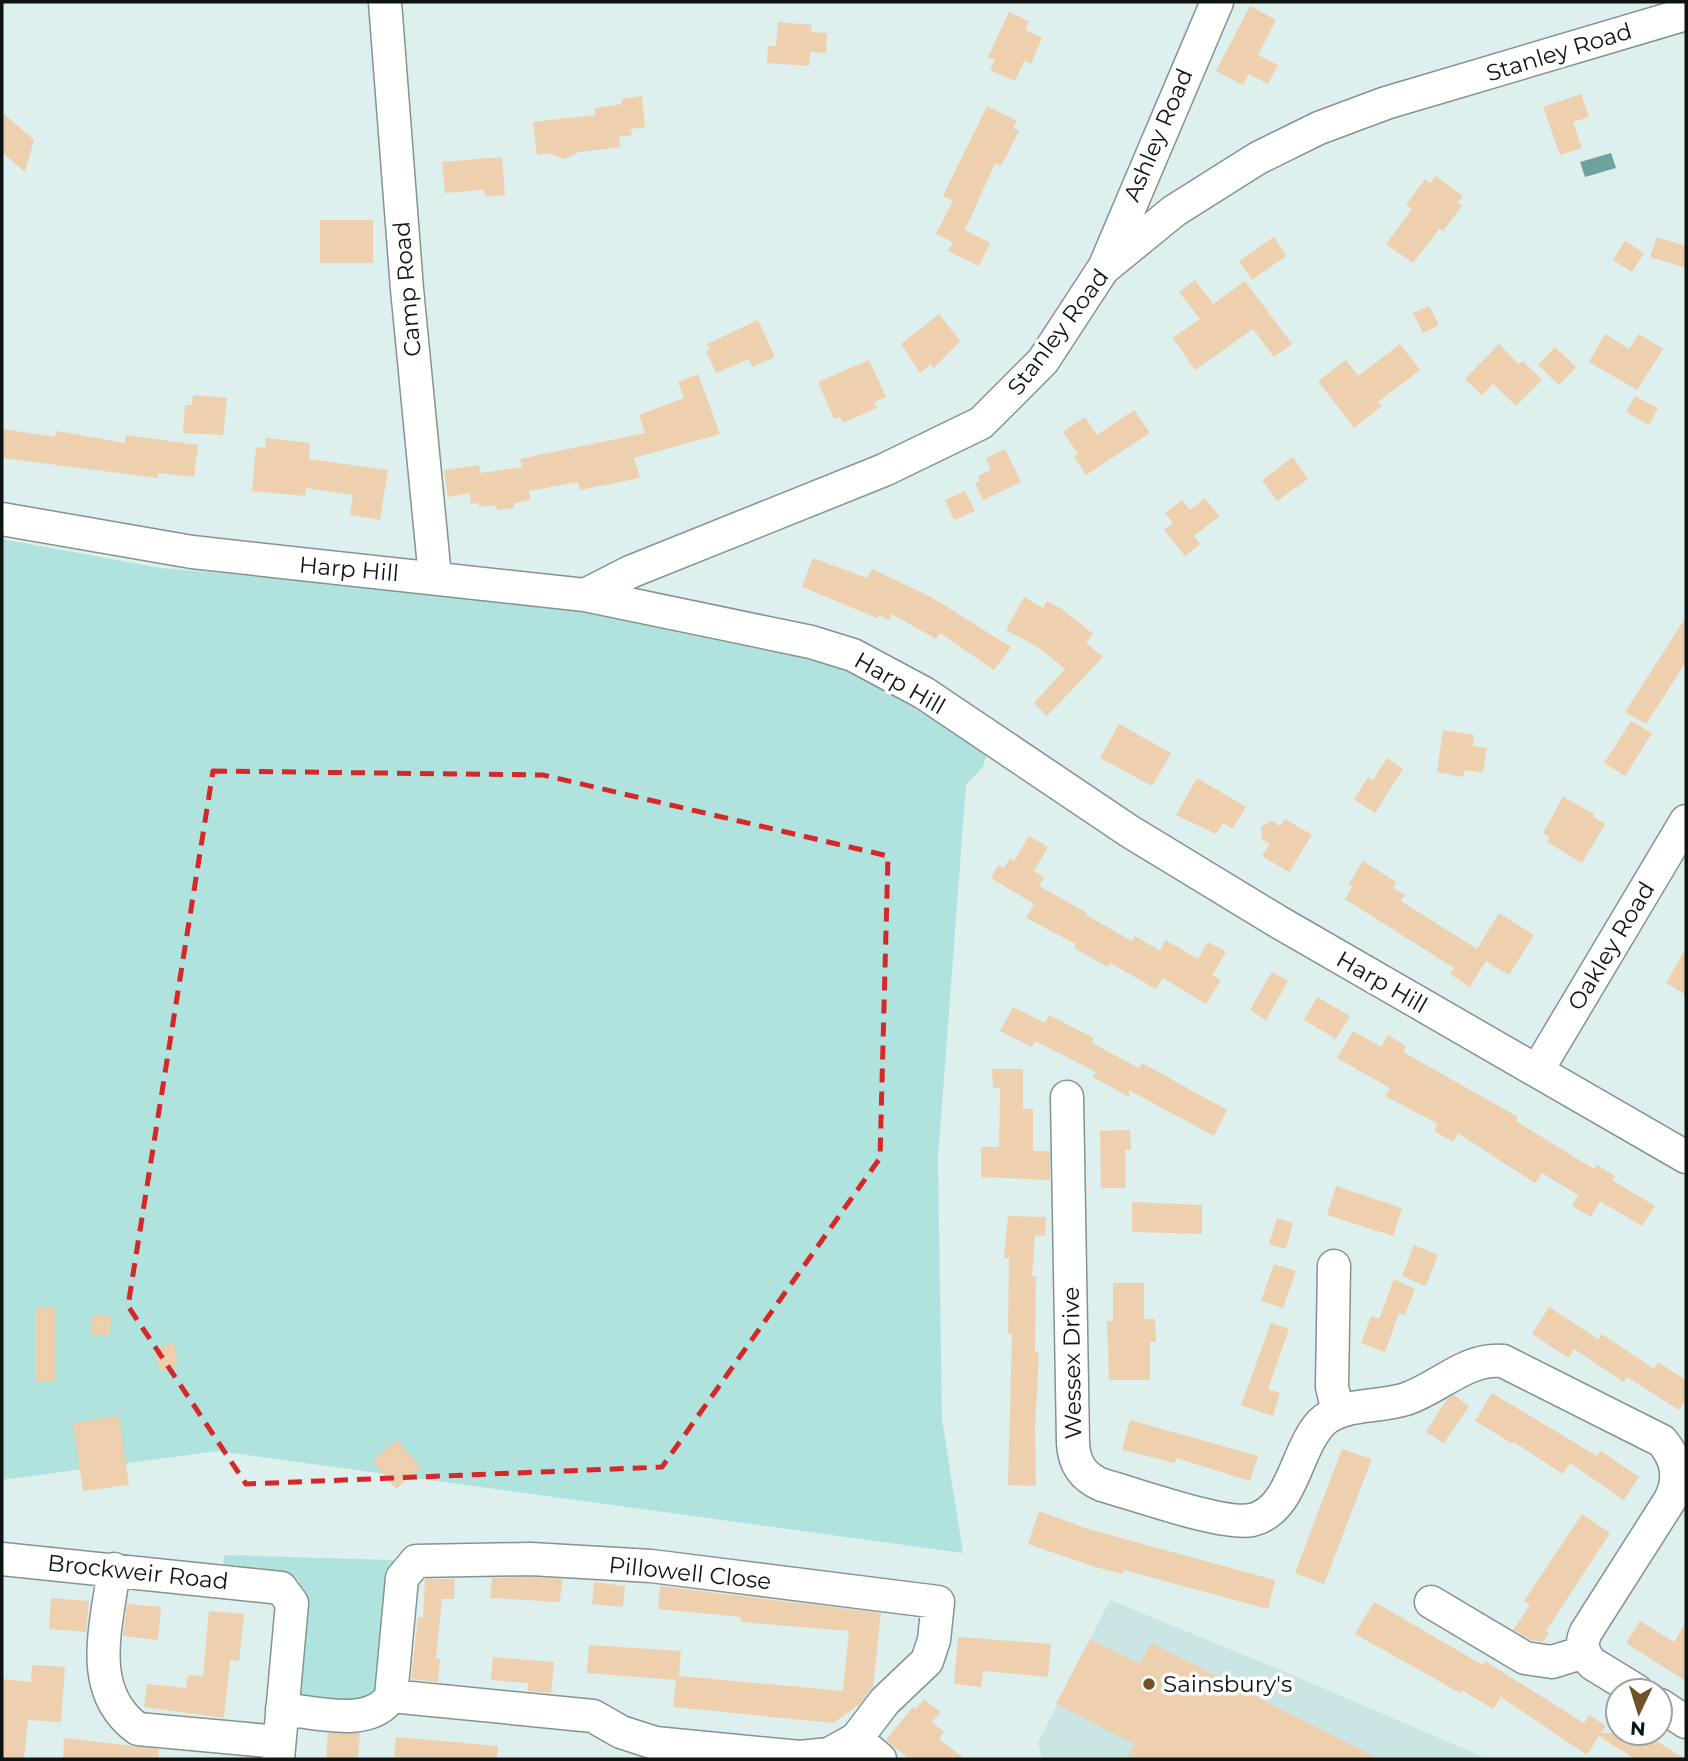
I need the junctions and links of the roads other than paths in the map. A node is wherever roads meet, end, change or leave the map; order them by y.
1 (385, 2) edge
2 (1217, 2) edge
3 (1686, 14) edge
4 (1133, 195) junction
5 (1165, 218) junction
6 (1103, 270) junction
7 (2, 519) edge
8 (435, 577) junction
9 (584, 595) junction
10 (1686, 821) edge
11 (1537, 1071) junction
12 (1067, 1097) dead end
13 (1686, 1157) edge
14 (1334, 1266) dead end
15 (1338, 1412) junction
16 (2, 1559) edge
17 (114, 1569) junction
18 (1431, 1602) dead end
19 (1584, 1653) junction
20 (1614, 1677) edge
21 (391, 1696) junction
22 (282, 1709) junction
23 (856, 1739) junction
24 (620, 1746) edge
25 (278, 1750) edge
26 (880, 1759) edge

1 - 8 street, Camp Road
2 - 4 street, Ashley Road
3 - 5 street, Stanley Road
4 - 5 street
4 - 6 street, Ashley Road
5 - 6 street, Stanley Road
6 - 9 street, Stanley Road
7 - 8 street, Harp Hill
8 - 9 street, Harp Hill
9 - 11 street, Harp Hill
10 - 11 street, Oakley Road
11 - 13 street, Harp Hill
12 - 15 street, Wessex Drive
14 - 15 street
15 - 19 street
16 - 17 street, Brockweir Road
17 - 22 street, Brockweir Road
17 - 25 street
18 - 19 street
19 - 20 street
21 - 22 street
21 - 23 street, Pillowell Close
21 - 24 street
22 - 25 street
23 - 24 street
23 - 26 street

